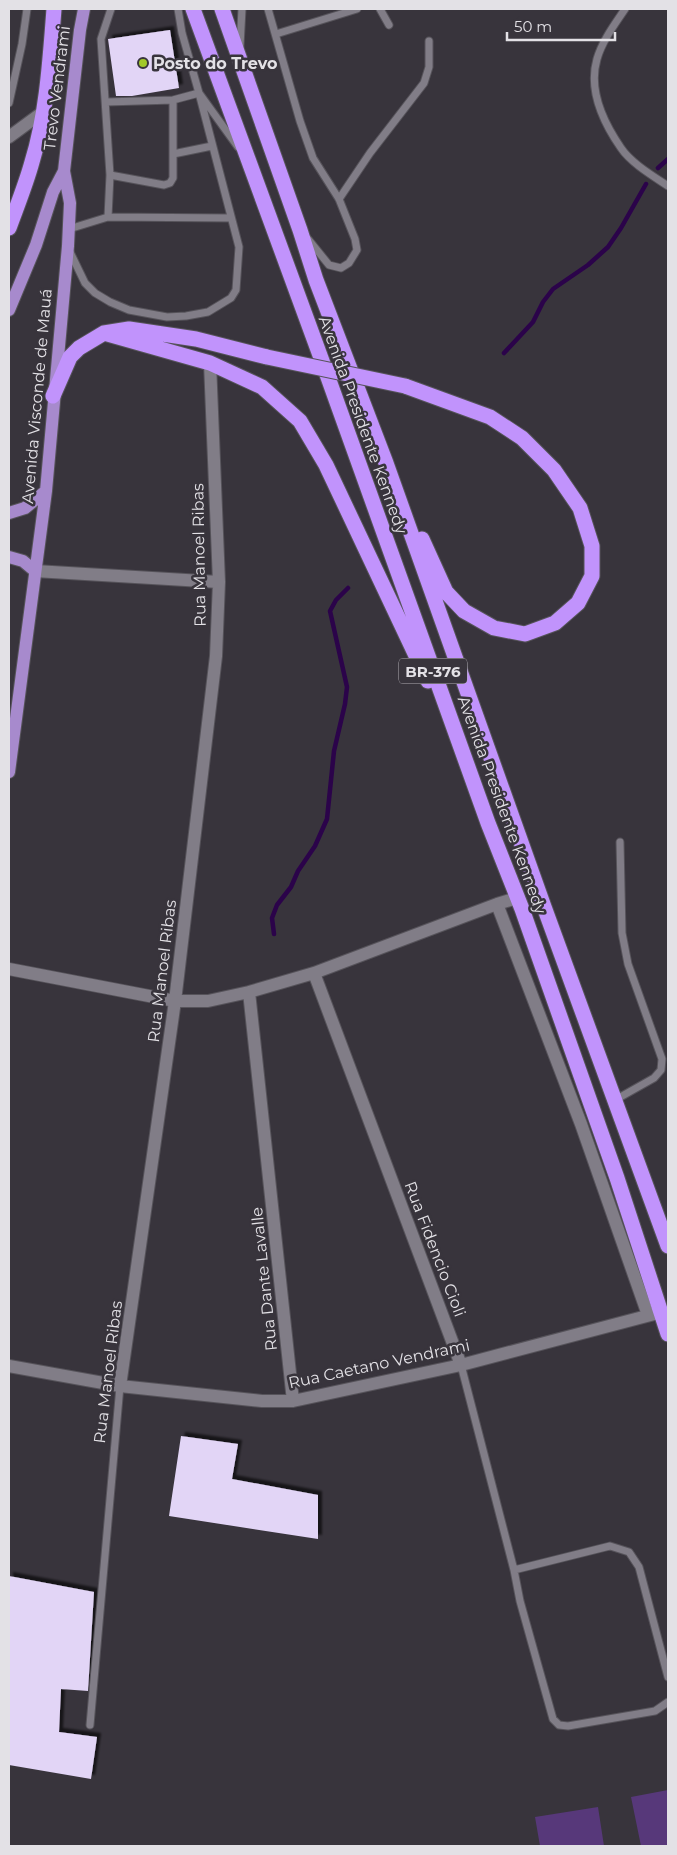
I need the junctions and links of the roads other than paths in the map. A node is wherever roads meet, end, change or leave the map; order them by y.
1 (27, 9) edge
2 (54, 9) edge
3 (84, 9) edge
4 (111, 9) edge
5 (178, 9) edge
6 (192, 9) edge
7 (222, 9) edge
8 (242, 9) edge
9 (268, 9) edge
10 (357, 9) edge
11 (380, 9) edge
12 (625, 9) edge
13 (389, 24) dead end
14 (276, 34) junction
15 (429, 41) dead end
16 (243, 71) junction
17 (199, 93) junction
18 (173, 100) junction
19 (106, 102) junction
20 (9, 103) edge
21 (43, 112) junction
22 (9, 137) edge
23 (212, 146) junction
24 (174, 154) junction
25 (247, 159) junction
26 (64, 171) junction
27 (110, 175) junction
28 (668, 186) edge
29 (339, 199) junction
30 (108, 216) junction
31 (231, 218) junction
32 (9, 228) edge
33 (69, 229) junction
34 (300, 230) junction
35 (68, 246) junction
36 (9, 310) edge
37 (104, 333) junction
38 (210, 362) junction
39 (53, 396) junction
40 (386, 463) junction
41 (46, 491) junction
42 (9, 513) edge
43 (9, 557) edge
44 (35, 571) junction
45 (219, 582) junction
46 (9, 772) edge
47 (488, 823) junction
48 (620, 842) dead end
49 (517, 898) junction
50 (497, 904) junction
51 (9, 969) edge
52 (314, 973) junction
53 (249, 992) junction
54 (176, 1001) junction
55 (615, 1100) junction
56 (668, 1246) edge
57 (655, 1314) junction
58 (668, 1334) edge
59 (461, 1365) junction
60 (9, 1366) edge
61 (120, 1386) junction
62 (294, 1401) junction
63 (514, 1570) junction
64 (668, 1677) edge
65 (668, 1702) edge
66 (90, 1725) dead end

1 - 20 lane
2 - 21 highway
3 - 26 main road, Trevo Vendrami
4 - 19 lane
5 - 17 lane
6 - 25 highway, Avenida Presidente Kennedy / BR-376
7 - 16 highway, Avenida Presidente Kennedy / BR-376
8 - 16 lane
9 - 14 lane
10 - 14 lane
11 - 13 lane
12 - 28 lane
14 - 29 lane
15 - 29 lane
16 - 34 highway, Avenida Presidente Kennedy / BR-376
17 - 18 lane
17 - 23 lane
17 - 25 lane
18 - 19 lane
18 - 24 lane
19 - 27 lane
21 - 22 street
21 - 32 highway
23 - 24 lane
23 - 31 lane
24 - 27 lane
25 - 47 highway, Avenida Presidente Kennedy / BR-376
26 - 33 main road, Avenida Visconde de Mauá
26 - 36 main road, Avenida Visconde de Mauá
27 - 30 lane
29 - 34 lane
30 - 31 lane
30 - 33 lane
31 - 35 lane
33 - 35 main road, Avenida Visconde de Mauá
34 - 40 highway, Avenida Presidente Kennedy / BR-376
35 - 39 main road, Avenida Visconde de Mauá
37 - 38 highway
37 - 39 highway
37 - 40 highway, bridge
38 - 45 street, Rua Manoel Ribas
38 - 47 highway
39 - 41 main road, Avenida Visconde de Mauá
40 - 55 highway, Avenida Presidente Kennedy / BR-376
41 - 42 main road
41 - 44 main road, Avenida Visconde de Mauá
43 - 44 main road
44 - 45 street
44 - 46 main road, Avenida Visconde de Mauá
45 - 54 street, Rua Manoel Ribas
47 - 49 highway, Avenida Presidente Kennedy / BR-376
48 - 55 lane
49 - 50 street
49 - 57 highway, Avenida Presidente Kennedy / BR-376
50 - 52 street
50 - 57 street
51 - 54 street
52 - 53 street
52 - 59 street, Rua Fidencio Cioli
53 - 54 street
53 - 62 street, Rua Dante Lavalle
54 - 61 street, Rua Manoel Ribas
55 - 56 highway, Avenida Presidente Kennedy / BR-376
57 - 58 highway, Avenida Presidente Kennedy / BR-376
57 - 59 street, Rua Caetano Vendrami
59 - 62 street, Rua Caetano Vendrami
59 - 63 lane, Rua Fidencio Cioli
60 - 61 street, Rua Caetano Vendrami
61 - 62 street, Rua Caetano Vendrami
61 - 66 lane, Rua Manoel Ribas
63 - 64 lane
63 - 65 lane, Rua Fidencio Cioli

